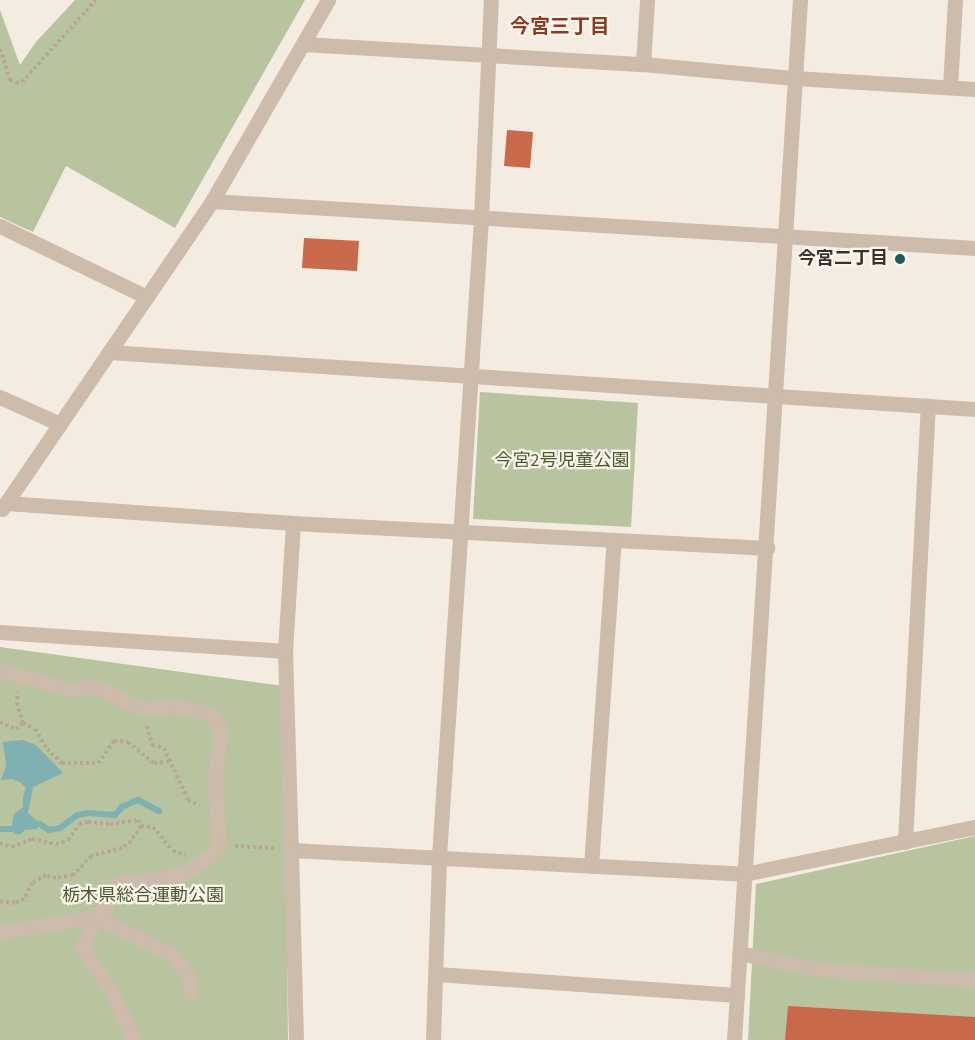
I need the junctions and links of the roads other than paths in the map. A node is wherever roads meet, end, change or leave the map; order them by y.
1 (327, 0) edge
2 (491, 0) edge
3 (647, 0) edge
4 (800, 0) edge
5 (955, 0) edge
6 (303, 44) junction
7 (488, 55) junction
8 (644, 64) junction
9 (795, 78) junction
10 (950, 87) junction
11 (975, 89) edge
12 (212, 201) junction
13 (481, 218) junction
14 (0, 226) edge
15 (786, 237) junction
16 (975, 248) edge
17 (147, 297) junction
18 (109, 352) junction
19 (469, 375) junction
20 (776, 396) junction
21 (0, 397) edge
22 (928, 406) junction
23 (975, 409) edge
24 (60, 424) junction
25 (3, 507) edge
26 (292, 523) junction
27 (459, 530) junction
28 (614, 540) junction
29 (767, 548) junction
30 (0, 632) edge
31 (285, 651) junction
32 (4, 671) edge
33 (975, 827) edge
34 (905, 842) junction
35 (291, 850) junction
36 (440, 856) junction
37 (591, 866) junction
38 (744, 874) junction
39 (96, 917) junction
40 (0, 932) edge
41 (740, 952) junction
42 (436, 974) junction
43 (975, 980) edge
44 (191, 992) dead end
45 (737, 995) junction
46 (134, 1040) edge
47 (296, 1040) edge
48 (433, 1040) edge
49 (734, 1040) edge

1 - 6 street
2 - 7 street
3 - 8 street
4 - 9 street
5 - 10 street
6 - 7 street
6 - 12 street
7 - 8 street
7 - 13 street
8 - 9 street
9 - 10 street
9 - 15 street
10 - 11 street
12 - 13 street
12 - 17 street
13 - 15 street
13 - 19 street
14 - 17 street
15 - 16 street
15 - 20 street
17 - 18 street
18 - 19 street
18 - 24 street
19 - 20 street
19 - 27 street
20 - 22 street
20 - 29 street
21 - 24 street
22 - 23 street
22 - 34 street
24 - 25 street
25 - 26 street
26 - 27 street
26 - 31 street
27 - 28 street
27 - 36 street
28 - 29 street
28 - 37 street
29 - 38 street
30 - 31 street
31 - 35 street
32 - 39 street
33 - 34 street
34 - 38 street
35 - 36 street
35 - 47 street
36 - 37 street
36 - 42 street
37 - 38 street
38 - 41 street
39 - 40 street
39 - 44 street
39 - 46 street
41 - 43 street
41 - 45 street
42 - 45 street
42 - 48 street
45 - 49 street

